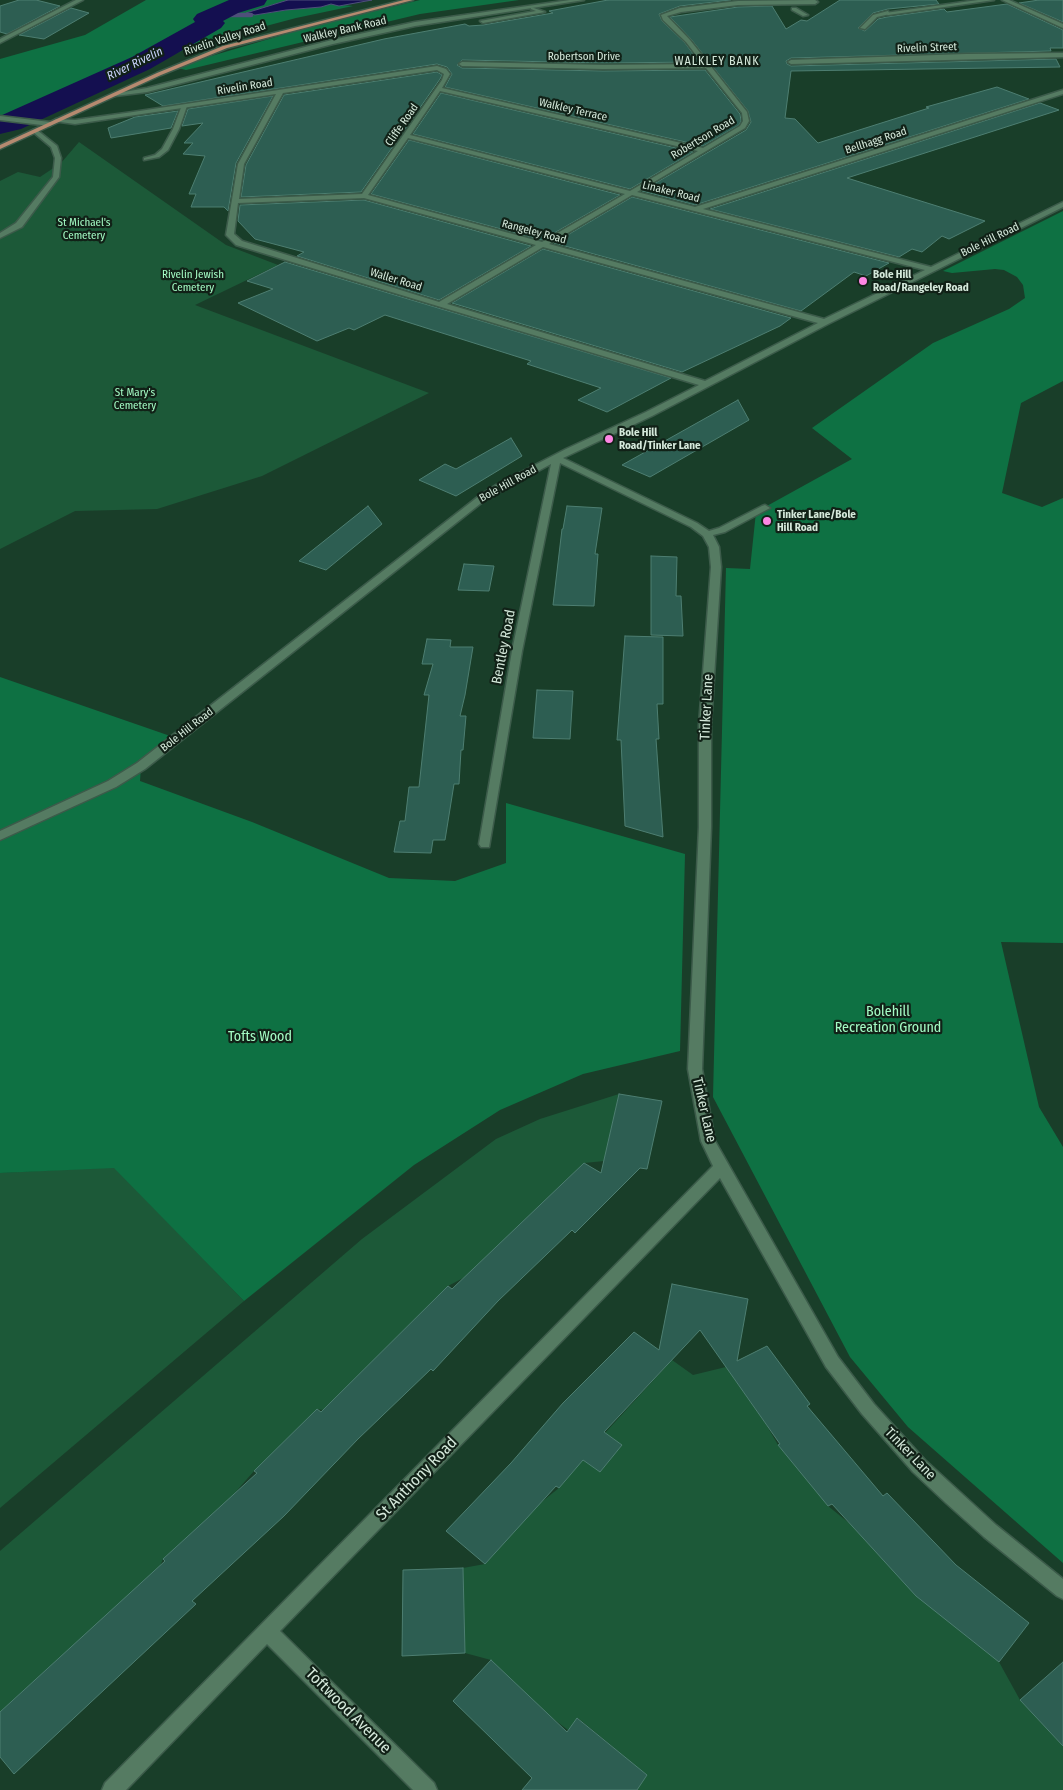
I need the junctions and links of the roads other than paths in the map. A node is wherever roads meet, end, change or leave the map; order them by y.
1 (80, 0) edge
2 (410, 0) edge
3 (581, 0) edge
4 (991, 0) edge
5 (1005, 0) edge
6 (816, 2) dead end
7 (793, 6) junction
8 (533, 8) junction
9 (804, 15) dead end
10 (483, 21) dead end
11 (1063, 26) edge
12 (863, 28) dead end
13 (0, 41) edge
14 (1063, 55) edge
15 (791, 62) dead end
16 (462, 64) dead end
17 (707, 66) junction
18 (436, 68) joint
19 (439, 89) junction
20 (280, 92) junction
21 (1063, 92) edge
22 (115, 94) junction
23 (184, 106) junction
24 (1, 118) edge
25 (53, 123) junction
26 (35, 131) junction
27 (406, 136) junction
28 (0, 147) edge
29 (703, 150) junction
30 (146, 159) dead end
31 (630, 193) junction
32 (364, 196) junction
33 (234, 201) junction
34 (1063, 204) edge
35 (696, 209) junction
36 (0, 236) edge
37 (542, 246) junction
38 (931, 269) junction
39 (440, 306) junction
40 (825, 322) junction
41 (706, 384) junction
42 (557, 458) junction
43 (765, 508) dead end
44 (707, 534) junction
45 (0, 836) edge
46 (485, 844) dead end
47 (721, 1168) junction
48 (1063, 1590) edge
49 (268, 1632) junction
50 (112, 1790) edge
51 (427, 1790) edge

1 - 13 street
2 - 22 main road, Rivelin Valley Road
3 - 8 street, Walkley Bank Road
4 - 12 street
5 - 11 street
6 - 7 street, Robertson Road
7 - 9 street
7 - 17 street, Robertson Road
8 - 10 street
8 - 22 street, Walkley Bank Road
14 - 15 street, Rivelin Street
16 - 17 street, Robertson Drive
17 - 29 street, Robertson Road
18 - 19 street, Cliffe Road
18 - 20 street, Rivelin Road
19 - 27 street, Cliffe Road
19 - 29 street, Walkley Terrace
20 - 23 street, Rivelin Road
20 - 33 street, Waller Road
21 - 35 street, Bellhagg Road
22 - 25 main road, Rivelin Valley Road
23 - 25 street, Rivelin Road
23 - 30 street
24 - 25 street, Rivelin Road
25 - 26 main road, Rivelin Valley Road
26 - 28 main road, Rivelin Valley Road
26 - 36 street
27 - 31 street, Linaker Road
27 - 32 street, Cliffe Road
29 - 31 street, Robertson Road
31 - 35 street, Linaker Road
31 - 37 street, Robertson Road
32 - 33 street, Rangeley Road
32 - 37 street, Rangeley Road
33 - 39 street, Waller Road
34 - 38 street, Bole Hill Road
35 - 38 street, Linaker Road
37 - 39 street, Robertson Road
37 - 40 street, Rangeley Road
38 - 40 street, Bole Hill Road
39 - 41 street, Waller Road
40 - 41 street, Bole Hill Road
41 - 42 street, Bole Hill Road
42 - 44 street
42 - 45 street, Bole Hill Road
42 - 46 street, Bentley Road
43 - 44 street
44 - 47 street, Tinker Lane
47 - 48 street, Tinker Lane
47 - 49 street, St Anthony Road
49 - 50 street, St Anthony Road
49 - 51 street, Toftwood Avenue

